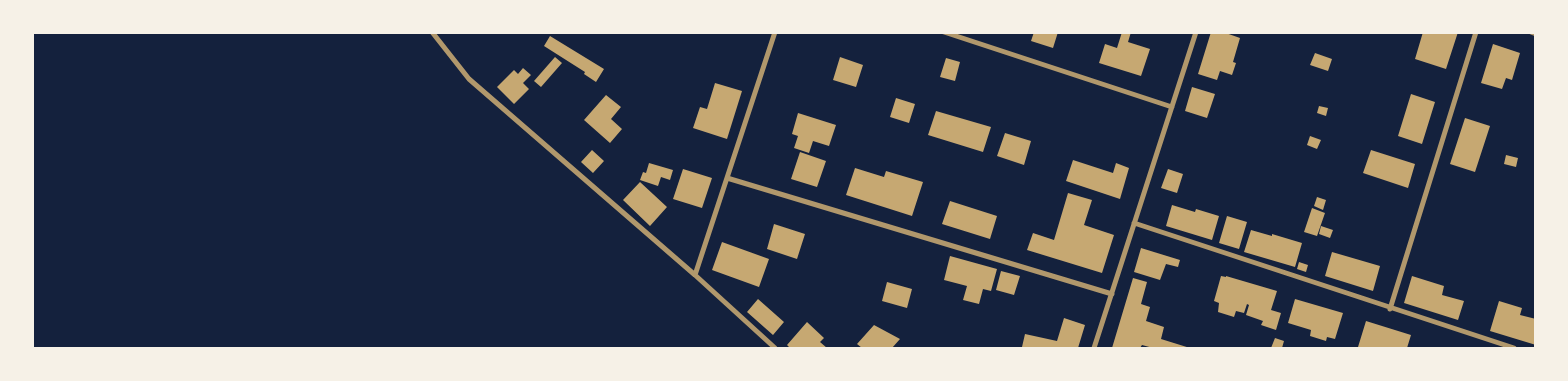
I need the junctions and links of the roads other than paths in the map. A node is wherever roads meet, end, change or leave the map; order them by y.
1 (432, 32) edge
2 (775, 32) edge
3 (944, 32) edge
4 (1196, 32) edge
5 (1476, 32) edge
6 (1531, 32) edge
7 (1536, 34) edge
8 (1172, 108) junction
9 (727, 178) junction
10 (1134, 223) junction
11 (695, 276) junction
12 (1112, 294) junction
13 (1390, 309) junction
14 (775, 348) edge
15 (1094, 348) edge
16 (1514, 348) edge

1 - 11 street
2 - 9 street
3 - 8 street
4 - 8 street
5 - 13 street
6 - 7 street
8 - 10 street
9 - 11 street
9 - 12 street
10 - 12 street
10 - 13 street
11 - 14 street
12 - 15 street
13 - 16 street

